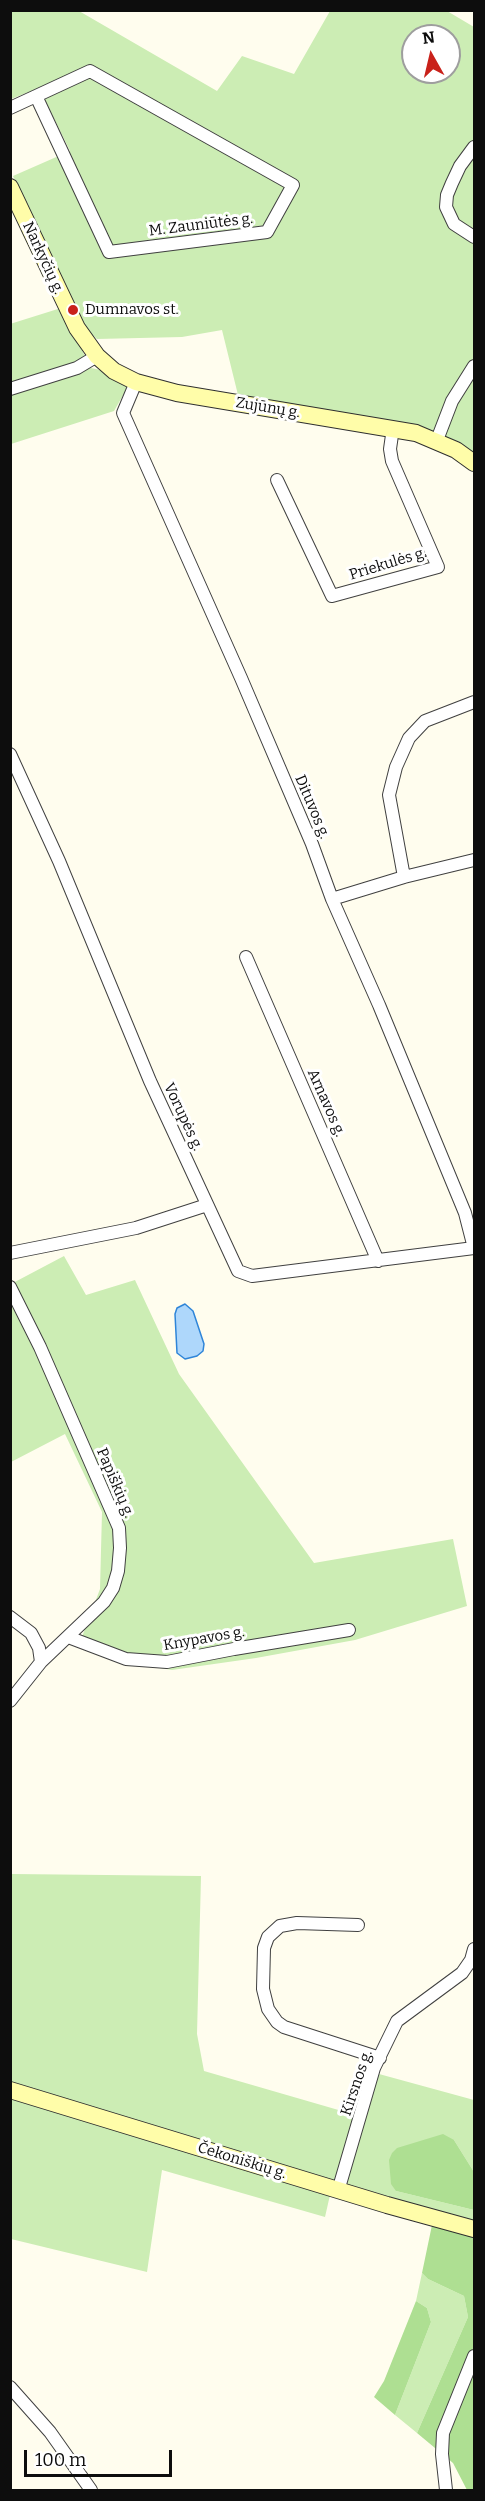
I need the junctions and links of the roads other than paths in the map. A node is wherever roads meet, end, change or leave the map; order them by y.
1 (36, 96) junction
2 (10, 108) edge
3 (474, 147) edge
4 (10, 187) edge
5 (474, 237) edge
6 (77, 328) joint
7 (97, 356) junction
8 (474, 366) edge
9 (136, 382) junction
10 (10, 389) edge
11 (393, 428) junction
12 (437, 440) junction
13 (474, 464) edge
14 (277, 480) dead end
15 (474, 702) edge
16 (10, 754) edge
17 (474, 860) edge
18 (404, 877) junction
19 (332, 899) junction
20 (246, 957) dead end
21 (207, 1205) junction
22 (474, 1248) edge
23 (10, 1253) edge
24 (378, 1261) junction
25 (10, 1287) edge
26 (10, 1617) edge
27 (349, 1630) dead end
28 (68, 1637) junction
29 (41, 1662) junction
30 (10, 1701) edge
31 (358, 1925) dead end
32 (474, 1949) edge
33 (380, 2058) junction
34 (10, 2090) edge
35 (338, 2191) junction
36 (474, 2229) edge
37 (474, 2356) edge
38 (10, 2387) edge
39 (90, 2490) edge
40 (446, 2490) edge

1 - 1 street, M. Zauniūtės g.
1 - 2 street, M. Zauniūtės g.
3 - 5 street
4 - 6 main road, Narkyčių g.
6 - 7 main road, Zujūnų g.
7 - 9 main road, Zujūnų g.
7 - 10 street
8 - 12 street
9 - 11 main road, Zujūnų g.
9 - 19 street, Dituvos g.
11 - 12 main road, Zujūnų g.
11 - 14 street, Priekulės g.
12 - 13 main road, Zujūnų g.
15 - 18 street
16 - 21 street, Vorupės g.
17 - 18 street
18 - 19 street
19 - 22 street, Dituvos g.
20 - 24 street, Arnavos g.
21 - 23 street
21 - 24 street, Vorupės g.
22 - 24 street, Vorupės g.
25 - 28 street, Papiškių g.
26 - 29 street
27 - 28 street, Knypavos g.
28 - 29 street, Papiškių g.
29 - 30 street, Papiškių g.
31 - 33 street
32 - 33 street, Kirsnos g.
33 - 35 street, Kirsnos g.
34 - 35 main road, Čekoniškių g.
35 - 36 main road, Čekoniškių g.
37 - 40 street
38 - 39 street

